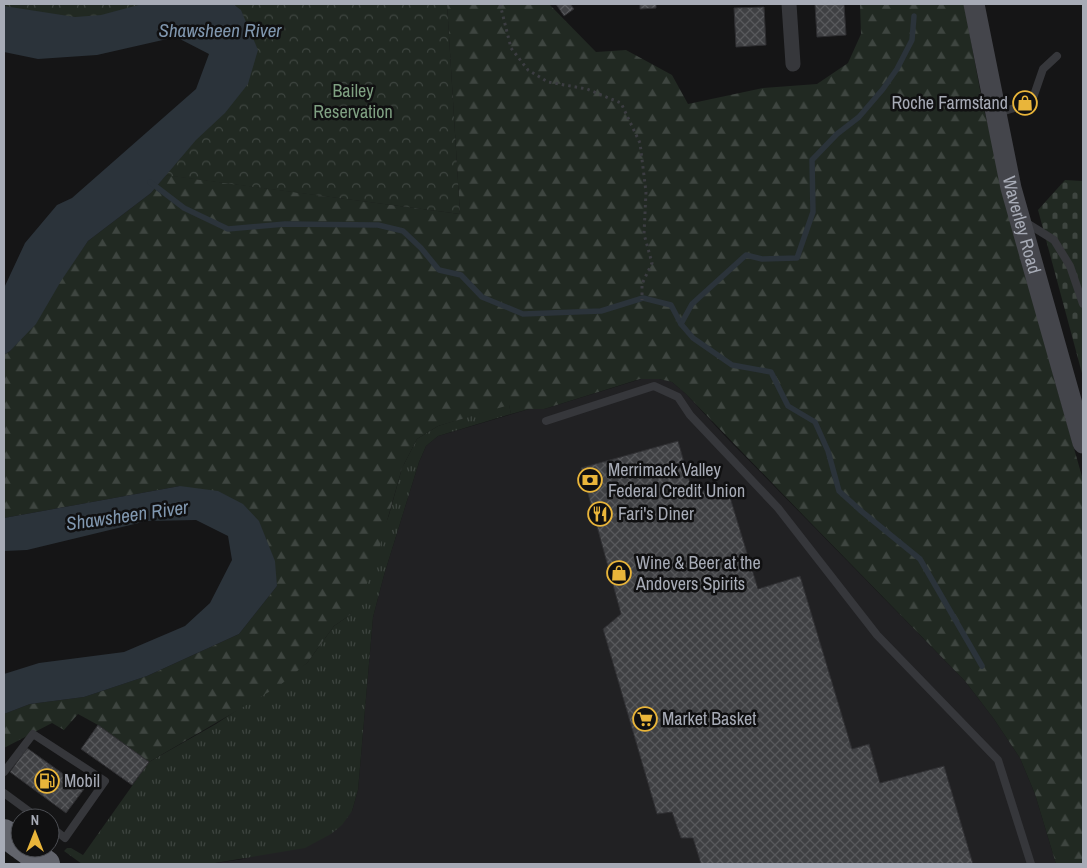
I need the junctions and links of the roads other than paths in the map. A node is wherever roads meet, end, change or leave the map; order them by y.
1 (789, 4) edge
2 (974, 4) edge
3 (1057, 56) dead end
4 (793, 64) dead end
5 (996, 113) junction
6 (1020, 218) junction
7 (1083, 304) edge
8 (546, 421) dead end
9 (1083, 443) edge
10 (4, 772) edge
11 (4, 793) edge
12 (24, 808) edge
13 (60, 840) edge
14 (1031, 864) edge

1 - 4 street
2 - 5 main road, Waverley Road
3 - 5 lane
5 - 6 main road, Waverley Road
6 - 7 lane
6 - 9 main road, Waverley Road
8 - 14 lane
10 - 13 lane
11 - 12 lane

